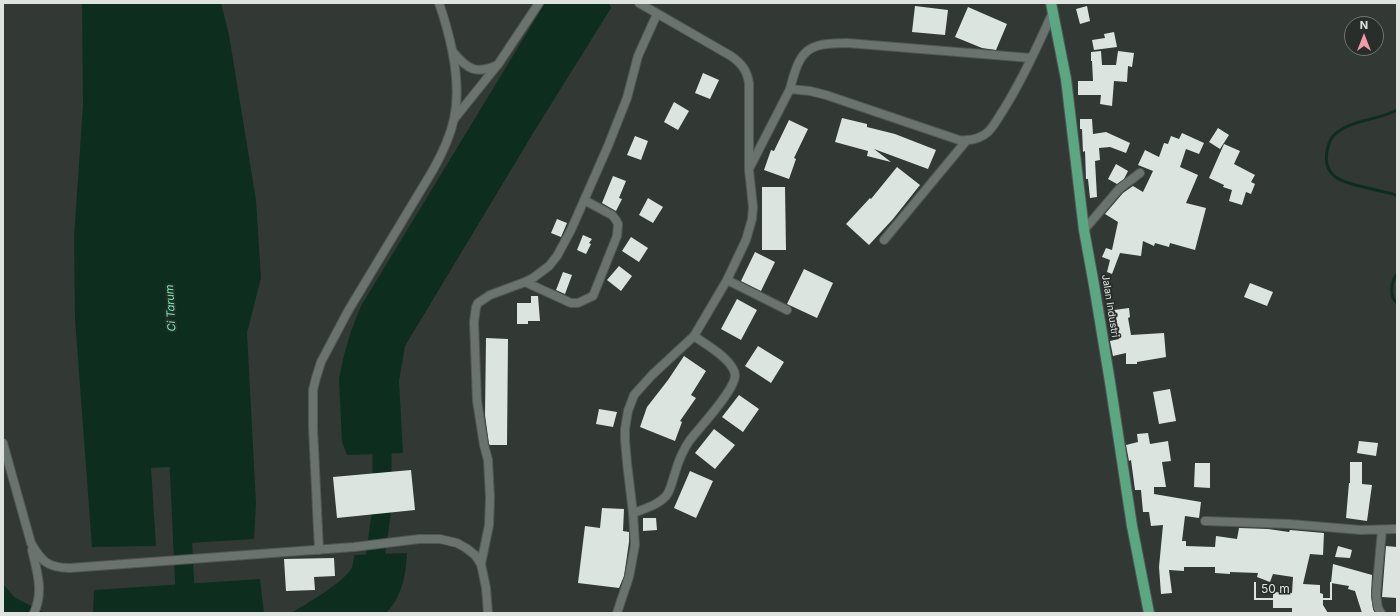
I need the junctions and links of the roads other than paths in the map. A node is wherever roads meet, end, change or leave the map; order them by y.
1 (439, 3) edge
2 (539, 3) edge
3 (639, 3) edge
4 (1052, 8) edge
5 (657, 14) junction
6 (453, 52) junction
7 (1031, 58) junction
8 (499, 63) junction
9 (790, 89) junction
10 (454, 119) junction
11 (967, 140) junction
12 (749, 170) junction
13 (1140, 173) dead end
14 (584, 200) junction
15 (1084, 230) junction
16 (884, 240) dead end
17 (727, 280) junction
18 (525, 282) junction
19 (787, 310) dead end
20 (694, 336) junction
21 (3, 443) edge
22 (634, 513) junction
23 (1205, 521) dead end
24 (1397, 529) edge
25 (1382, 530) junction
26 (31, 543) junction
27 (319, 550) junction
28 (481, 564) junction
29 (34, 613) edge
30 (488, 613) edge
31 (617, 613) edge
32 (1149, 613) edge
33 (1381, 613) edge

1 - 6 street
2 - 8 street
3 - 5 street
4 - 7 street
4 - 15 main road, Jalan Industri
5 - 12 street
5 - 14 street
6 - 8 street
6 - 10 street
7 - 9 street
7 - 11 street
8 - 10 street
9 - 11 street
9 - 12 street
10 - 27 street
11 - 16 street
12 - 17 street
13 - 15 street
14 - 18 street
14 - 18 street
15 - 32 main road, Jalan Industri
17 - 19 street
17 - 20 street
18 - 28 street
20 - 22 street
20 - 22 street
21 - 26 street
22 - 31 street
23 - 25 street
24 - 25 street
25 - 33 street
26 - 27 street
26 - 29 street
27 - 28 street
28 - 30 street

